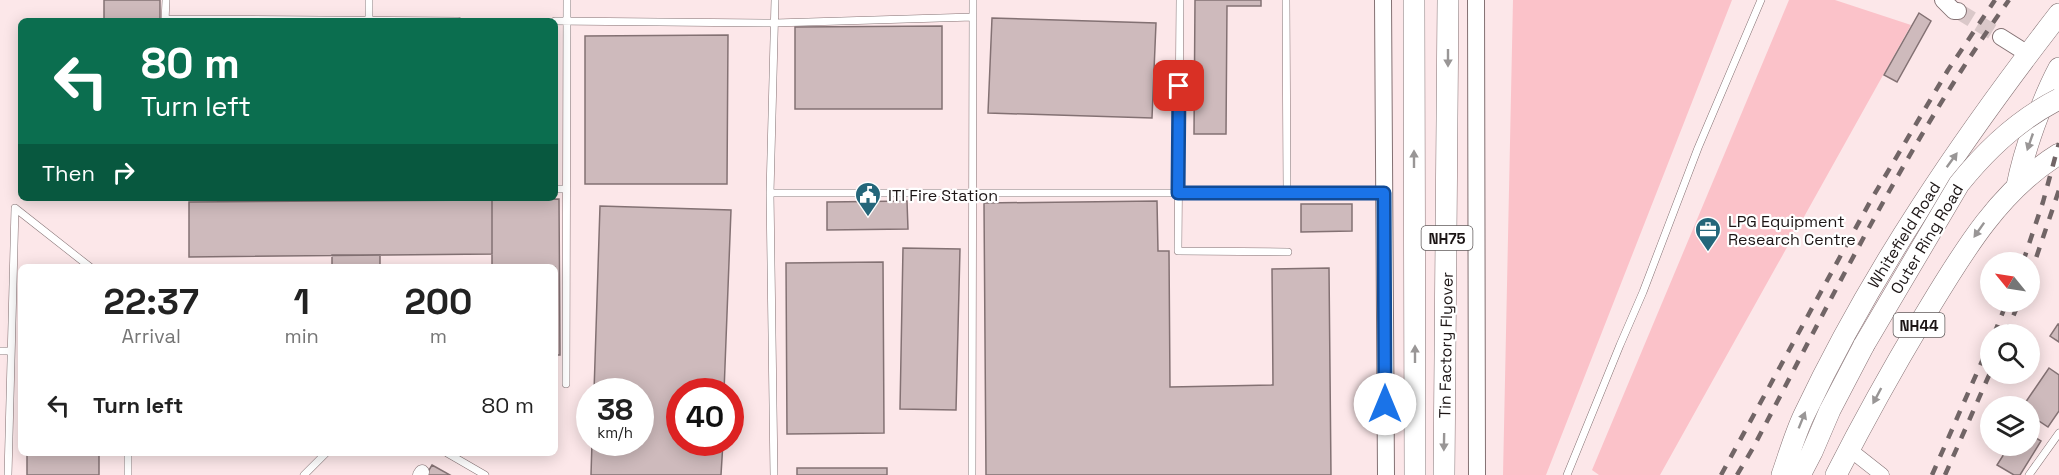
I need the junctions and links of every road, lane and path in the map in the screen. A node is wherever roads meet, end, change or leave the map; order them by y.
1 (166, 0) edge
2 (369, 0) edge
3 (567, 0) edge
4 (775, 0) edge
5 (973, 0) edge
6 (1180, 0) edge
7 (1286, 0) edge
8 (1383, 0) edge
9 (1414, 0) edge
10 (1448, 0) edge
11 (1476, 0) edge
12 (1761, 0) edge
13 (1943, 0) edge
14 (1951, 0) edge
15 (2059, 14) edge
16 (973, 17) junction
17 (165, 18) edge
18 (369, 18) edge
19 (558, 21) edge
20 (567, 21) junction
21 (775, 23) junction
22 (2001, 37) tunnel mouth
23 (2028, 54) junction
24 (2059, 68) edge
25 (2059, 99) edge
26 (2059, 154) edge
27 (2017, 186) junction
28 (558, 189) edge
29 (566, 189) junction
30 (973, 193) junction
31 (1178, 193) junction
32 (1287, 193) junction
33 (1384, 193) junction
34 (770, 194) junction
35 (1288, 252) dead end
36 (86, 264) edge
37 (0, 351) edge
38 (11, 351) junction
39 (566, 384) dead end
40 (2059, 433) edge
41 (1849, 449) junction
42 (128, 456) edge
43 (323, 456) edge
44 (452, 456) edge
45 (8, 475) edge
46 (128, 475) edge
47 (304, 475) edge
48 (485, 475) edge
49 (774, 475) edge
50 (972, 475) edge
51 (1386, 475) edge
52 (1415, 475) edge
53 (1444, 475) edge
54 (1477, 475) edge
55 (1568, 475) edge
56 (1782, 475) edge
57 (1800, 475) edge
58 (1836, 475) edge
59 (1882, 475) edge
60 (2029, 475) edge

1 - 17 lane
2 - 18 lane
3 - 20 lane
4 - 21 lane
5 - 16 lane
6 - 31 lane
7 - 32 lane
8 - 33 street
52 -> 9 main road, Tin Factory Flyover / NH75
10 -> 53 main road, Tin Factory Flyover / NH75
11 - 54 street
12 - 55 lane
13 - 14 street
15 - 23 main road, Whitefield Road
16 - 21 lane
16 - 30 lane
19 - 20 lane
20 - 21 lane
20 - 29 lane
21 - 34 lane
22 - 23 street
56 -> 23 main road, Whitefield Road
24 -> 27 main road
25 - 57 main road, Outer Ring Road / NH44, bridge
26 - 27 main road, NH44
27 -> 41 main road, NH44
28 - 29 lane
29 - 39 lane
30 - 31 lane
30 - 34 lane
30 - 50 lane
31 - 32 lane
31 - 35 lane
32 - 33 lane
33 - 51 street
34 - 49 lane
36 - 38 lane
37 - 38 lane
38 - 45 lane
40 - 60 lane
41 - 58 main road, NH44
41 - 59 street
42 - 46 lane
43 - 47 lane
44 - 48 lane

